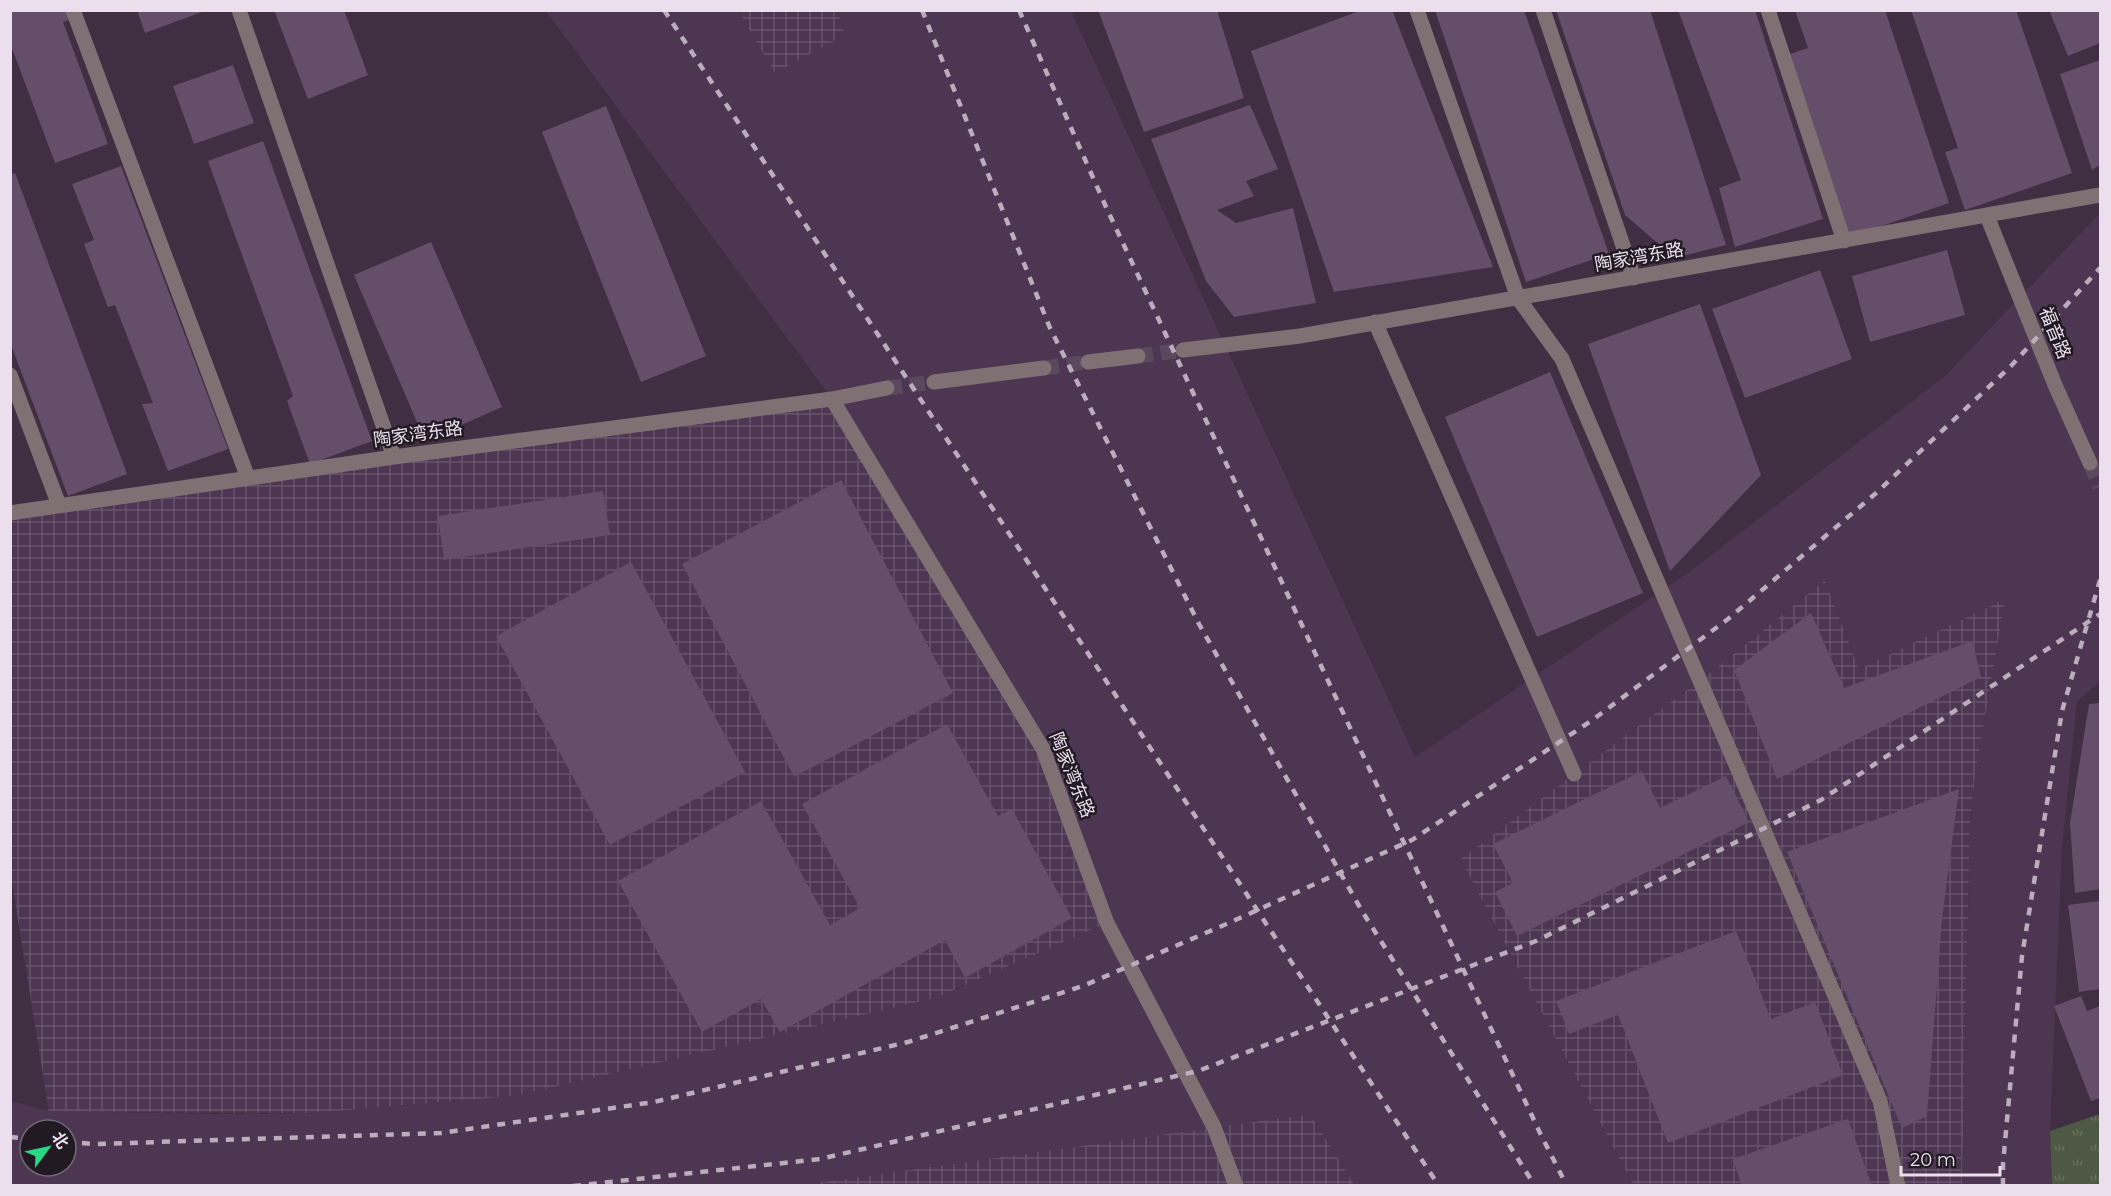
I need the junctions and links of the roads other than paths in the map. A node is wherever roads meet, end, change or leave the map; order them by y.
1 (73, 10) edge
2 (239, 10) edge
3 (1417, 10) edge
4 (1543, 10) edge
5 (1768, 10) edge
6 (2100, 195) edge
7 (1987, 216) junction
8 (1844, 241) junction
9 (1634, 278) junction
10 (1518, 297) junction
11 (1375, 322) junction
12 (1183, 350) tunnel mouth
13 (1138, 356) tunnel mouth
14 (1088, 362) tunnel mouth
15 (1044, 368) tunnel mouth
16 (10, 375) edge
17 (934, 382) tunnel mouth
18 (887, 388) tunnel mouth
19 (832, 399) junction
20 (394, 457) junction
21 (2090, 463) tunnel mouth
22 (248, 478) junction
23 (59, 506) junction
24 (10, 513) edge
25 (1574, 774) dead end
26 (1236, 1185) edge
27 (1898, 1185) edge

1 - 22 street
2 - 20 street
3 - 10 street
4 - 9 street
5 - 8 street
6 - 7 street, 陶家湾东路
7 - 8 street, 陶家湾东路
7 - 21 street, 福音路
8 - 9 street, 陶家湾东路
9 - 10 street, 陶家湾东路
10 - 11 street, 陶家湾东路
10 - 27 street
11 - 12 street, 陶家湾东路
11 - 25 street
13 - 14 street
15 - 17 street
16 - 23 street
18 - 19 street, 陶家湾东路
19 - 20 street, 陶家湾东路
19 - 26 street, 陶家湾东路
20 - 22 street, 陶家湾东路
22 - 23 street, 陶家湾东路
23 - 24 street, 陶家湾东路

